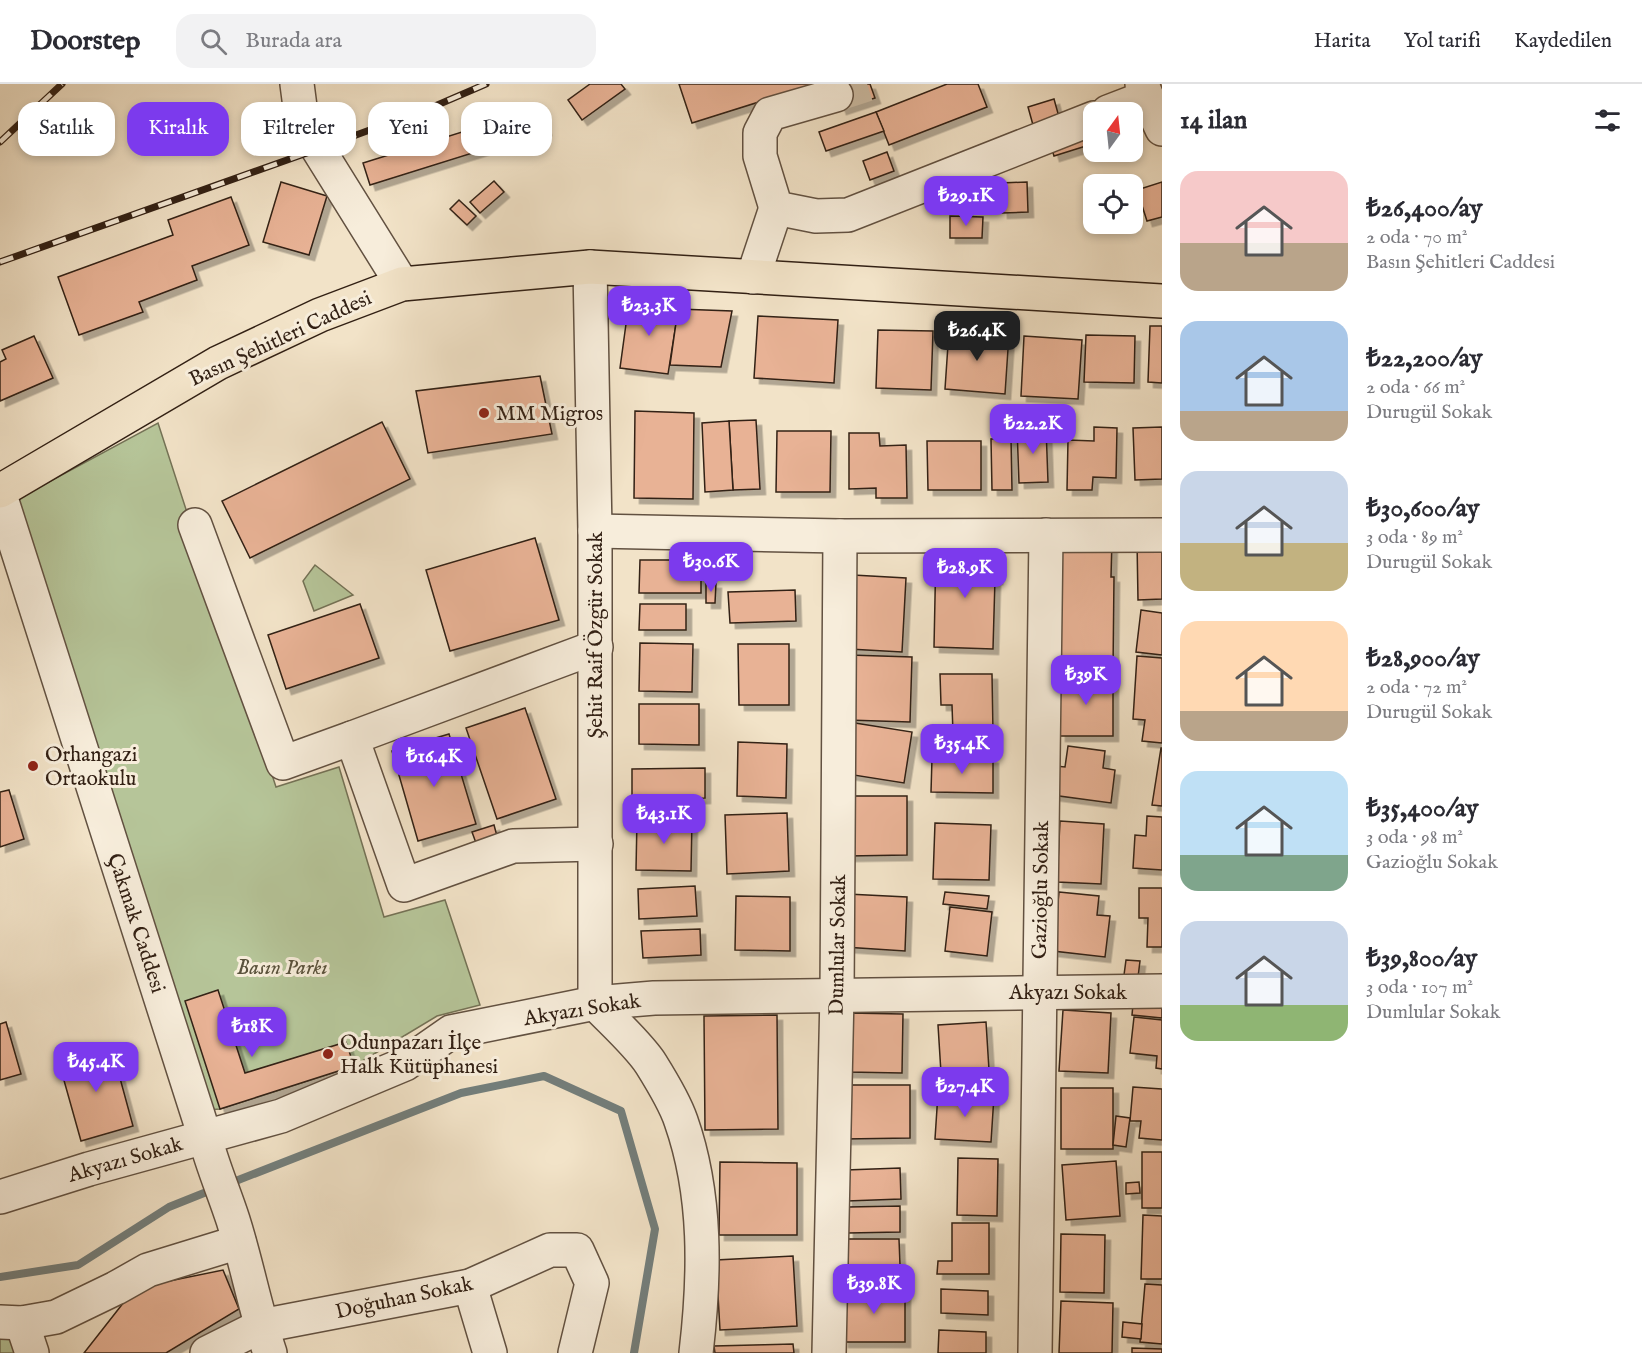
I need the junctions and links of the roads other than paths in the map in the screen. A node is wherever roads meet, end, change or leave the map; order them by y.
1 (297, 84) edge
2 (1144, 91) edge
3 (836, 95) tunnel mouth
4 (1125, 102) edge
5 (1083, 122) edge
6 (1162, 129) edge
7 (776, 208) junction
8 (590, 267) junction
9 (753, 277) junction
10 (402, 284) junction
11 (1162, 301) edge
12 (0, 493) edge
13 (195, 525) dead end
14 (595, 531) junction
15 (1046, 535) junction
16 (1162, 535) edge
17 (840, 536) junction
18 (596, 647) junction
19 (352, 738) junction
20 (596, 844) junction
21 (1162, 991) edge
22 (1039, 992) junction
23 (837, 994) junction
24 (595, 1003) junction
25 (209, 1150) junction
26 (0, 1197) edge
27 (236, 1230) junction
28 (470, 1286) junction
29 (11, 1322) edge
30 (265, 1340) edge
31 (32, 1353) edge
32 (207, 1353) edge
33 (490, 1353) edge
34 (575, 1353) edge
35 (696, 1353) edge
36 (829, 1353) edge
37 (1035, 1353) edge

1 - 10 street
2 - 4 street
2 - 6 street
3 - 7 street
5 - 7 street
7 - 9 street
8 - 9 main road, Basın Şehitleri Caddesi
8 - 10 main road, Basın Şehitleri Caddesi
8 - 14 street, Şehit Raif Özgür Sokak
9 - 11 main road, Basın Şehitleri Caddesi
10 - 12 main road, Basın Şehitleri Caddesi
12 - 25 street, Çakmak Caddesi
13 - 19 street
14 - 17 street
14 - 18 street, Şehit Raif Özgür Sokak
15 - 16 street
15 - 17 street
15 - 22 street, Gazioğlu Sokak
17 - 23 street, Dumlular Sokak
18 - 19 street
18 - 20 street, Şehit Raif Özgür Sokak
19 - 20 street
20 - 24 street, Şehit Raif Özgür Sokak
21 - 22 street, Akyazı Sokak
22 - 23 street, Akyazı Sokak
22 - 37 street, Gazioğlu Sokak
23 - 24 street, Akyazı Sokak
23 - 36 street, Dumlular Sokak
24 - 25 street, Akyazı Sokak
24 - 35 street
25 - 26 street, Akyazı Sokak
25 - 27 street, Çakmak Caddesi
27 - 29 street
27 - 30 street, Çakmak Caddesi
28 - 30 street, Doğuhan Sokak
28 - 33 street
28 - 34 street, Doğuhan Sokak
29 - 31 street
30 - 32 street, Doğuhan Sokak

